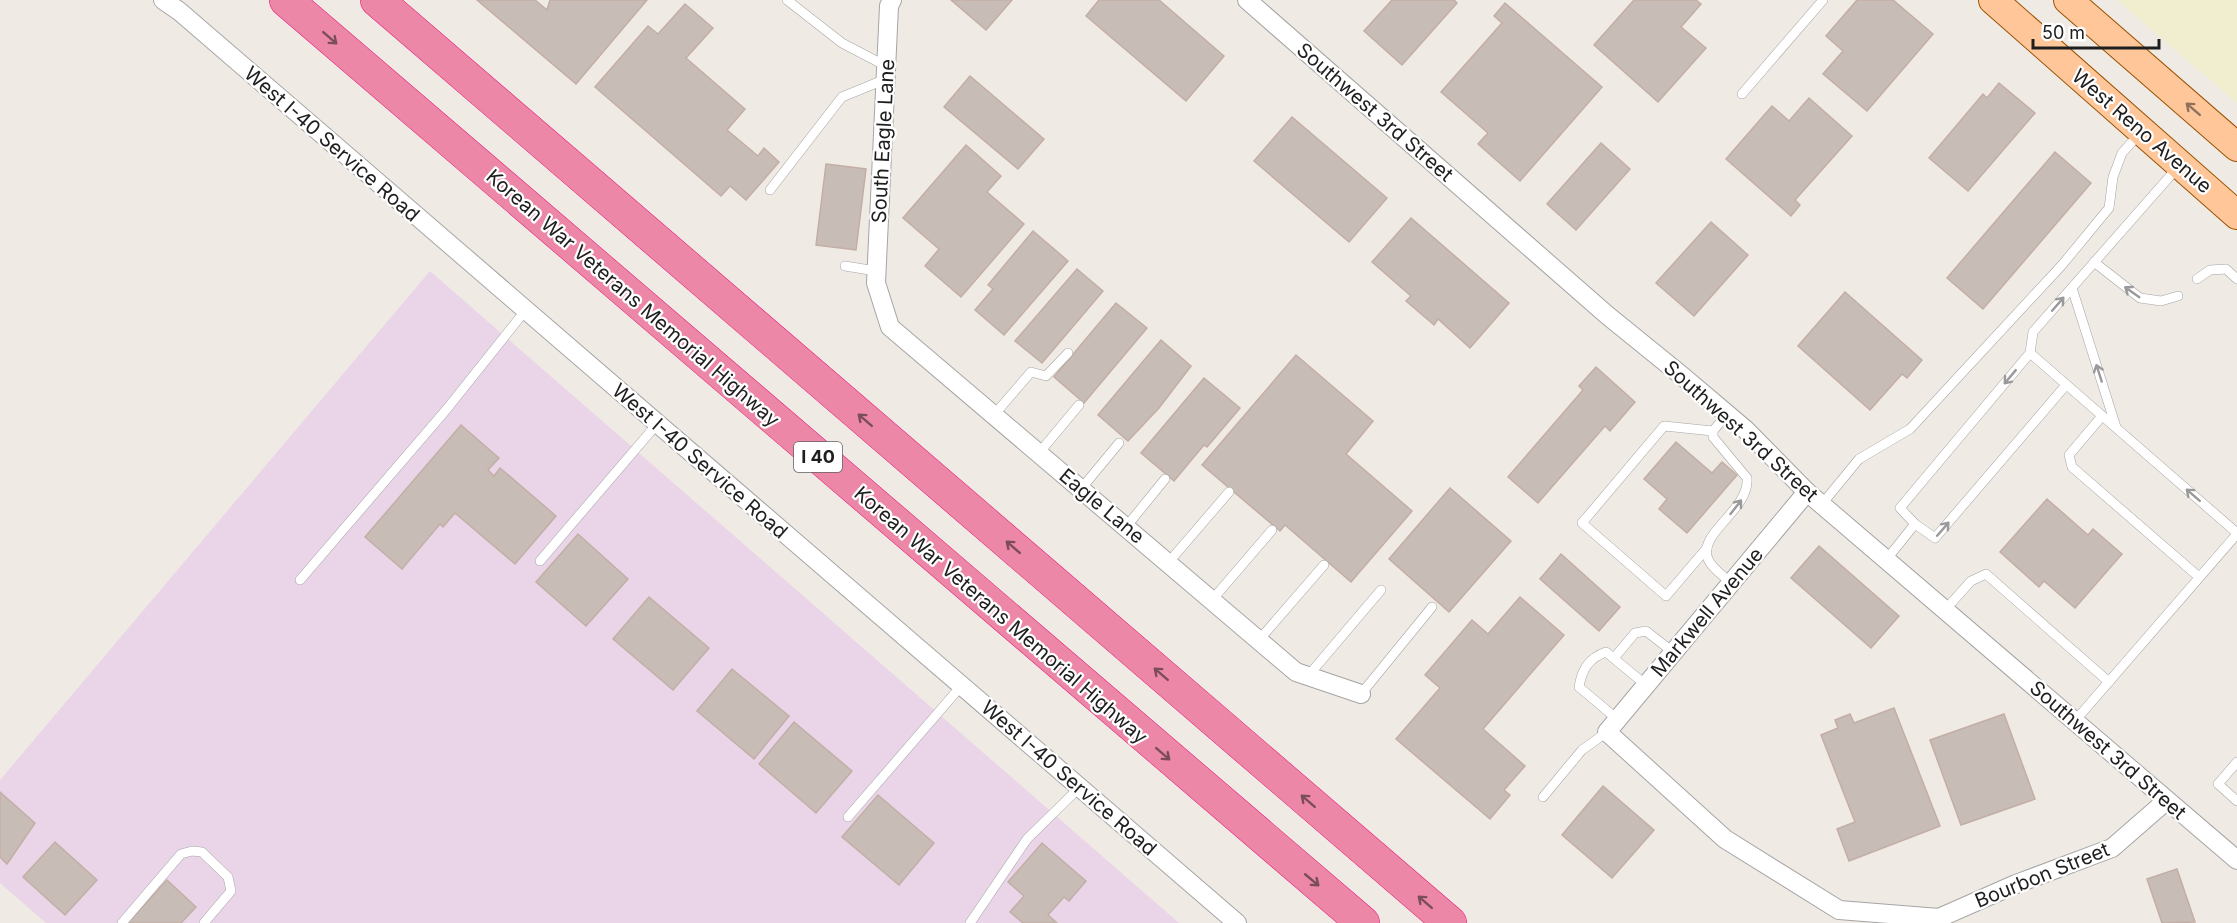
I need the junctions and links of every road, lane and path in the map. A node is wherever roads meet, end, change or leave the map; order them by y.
1 (163, 0) edge
2 (286, 0) edge
3 (377, 0) edge
4 (787, 0) edge
5 (892, 0) edge
6 (1247, 0) edge
7 (1823, 0) edge
8 (1993, 0) edge
9 (2068, 0) edge
10 (886, 73) junction
11 (1742, 94) dead end
12 (2142, 131) junction
13 (2237, 147) edge
14 (2180, 164) junction
15 (770, 190) dead end
16 (2237, 215) edge
17 (2094, 262) junction
18 (845, 266) dead end
19 (876, 277) junction
20 (2197, 279) dead end
21 (2237, 279) edge
22 (2072, 288) junction
23 (2178, 297) dead end
24 (525, 311) junction
25 (1068, 353) dead end
26 (2030, 353) junction
27 (2066, 385) junction
28 (1078, 405) dead end
29 (1727, 414) junction
30 (994, 415) junction
31 (2102, 416) junction
32 (657, 424) junction
33 (2117, 429) junction
34 (1713, 431) junction
35 (1119, 443) dead end
36 (1039, 453) junction
37 (1165, 479) dead end
38 (1081, 489) junction
39 (1229, 492) dead end
40 (1807, 492) junction
41 (1822, 504) junction
42 (1916, 524) junction
43 (1126, 527) junction
44 (1272, 530) dead end
45 (2237, 533) edge
46 (1707, 548) junction
47 (1886, 560) junction
48 (540, 561) dead end
49 (1168, 563) junction
50 (1324, 565) dead end
51 (2199, 577) junction
52 (300, 580) dead end
53 (1731, 583) junction
54 (1381, 590) dead end
55 (1212, 600) junction
56 (1432, 607) dead end
57 (1945, 610) junction
58 (1259, 640) junction
59 (1673, 652) junction
60 (1614, 658) junction
61 (1308, 676) junction
62 (2109, 682) junction
63 (962, 685) junction
64 (1646, 685) junction
65 (1360, 694) joint
66 (2074, 722) junction
67 (1612, 725) junction
68 (2237, 762) edge
69 (1080, 787) junction
70 (1543, 797) dead end
71 (2166, 801) junction
72 (2237, 801) edge
73 (848, 817) dead end
74 (2237, 860) edge
75 (1357, 919) edge
76 (122, 923) edge
77 (204, 923) edge
78 (970, 923) edge
79 (1237, 923) edge
80 (1450, 923) edge

1 - 24 street, West I-40 Service Road
2 -> 75 highway, Korean War Veterans Memorial Highway / I 40
80 -> 3 highway
4 - 10 lane
5 - 10 street, South Eagle Lane
6 - 29 street, Southwest 3rd Street
7 - 11 lane
8 - 12 main road, West Reno Avenue
13 -> 9 main road
10 - 15 lane
10 - 19 street, South Eagle Lane
12 - 14 main road, West Reno Avenue
12 - 41 lane
14 - 16 main road, West Reno Avenue
14 - 17 lane
17 - 22 lane
23 -> 17 lane
18 - 19 lane
19 - 30 street, Eagle Lane
20 - 21 lane
26 -> 22 lane
33 -> 22 lane
24 - 32 street, West I-40 Service Road
24 - 52 lane
25 - 30 lane
26 - 27 lane
26 -> 42 lane
27 - 31 lane
42 -> 27 lane
28 - 36 lane
29 - 34 lane
29 - 40 street, Southwest 3rd Street
30 - 36 street, Eagle Lane
31 - 33 lane
31 - 51 lane
32 - 48 lane
32 - 63 street, West I-40 Service Road
45 -> 33 lane
46 -> 34 lane
34 - 46 lane
35 - 38 lane
36 - 38 street, Eagle Lane
37 - 43 lane
38 - 43 street, Eagle Lane
39 - 49 lane
40 - 41 street, Southwest 3rd Street
40 - 53 street, Markwell Avenue
41 - 47 street, Southwest 3rd Street
42 - 47 lane
43 - 49 street, Eagle Lane
44 - 55 lane
45 - 51 lane
46 - 53 lane
47 - 57 street, Southwest 3rd Street
49 - 55 street, Eagle Lane
50 - 58 lane
51 - 62 lane
53 - 59 street, Markwell Avenue
54 - 61 lane
55 - 58 street, Eagle Lane
56 - 65 lane
57 - 62 lane
57 - 66 street, Southwest 3rd Street
58 - 61 street, Eagle Lane
59 - 60 lane
59 - 64 street, Markwell Avenue
60 - 64 lane
60 - 67 lane
61 - 65 street, Eagle Lane
62 - 66 lane
63 - 69 street, West I-40 Service Road
63 - 73 lane
64 - 67 street, Markwell Avenue
66 - 71 street, Southwest 3rd Street
67 - 70 lane
67 - 71 street, Bourbon Street
68 - 72 lane
69 - 78 lane
69 - 79 street, West I-40 Service Road
71 - 74 street, Southwest 3rd Street
76 - 77 lane

